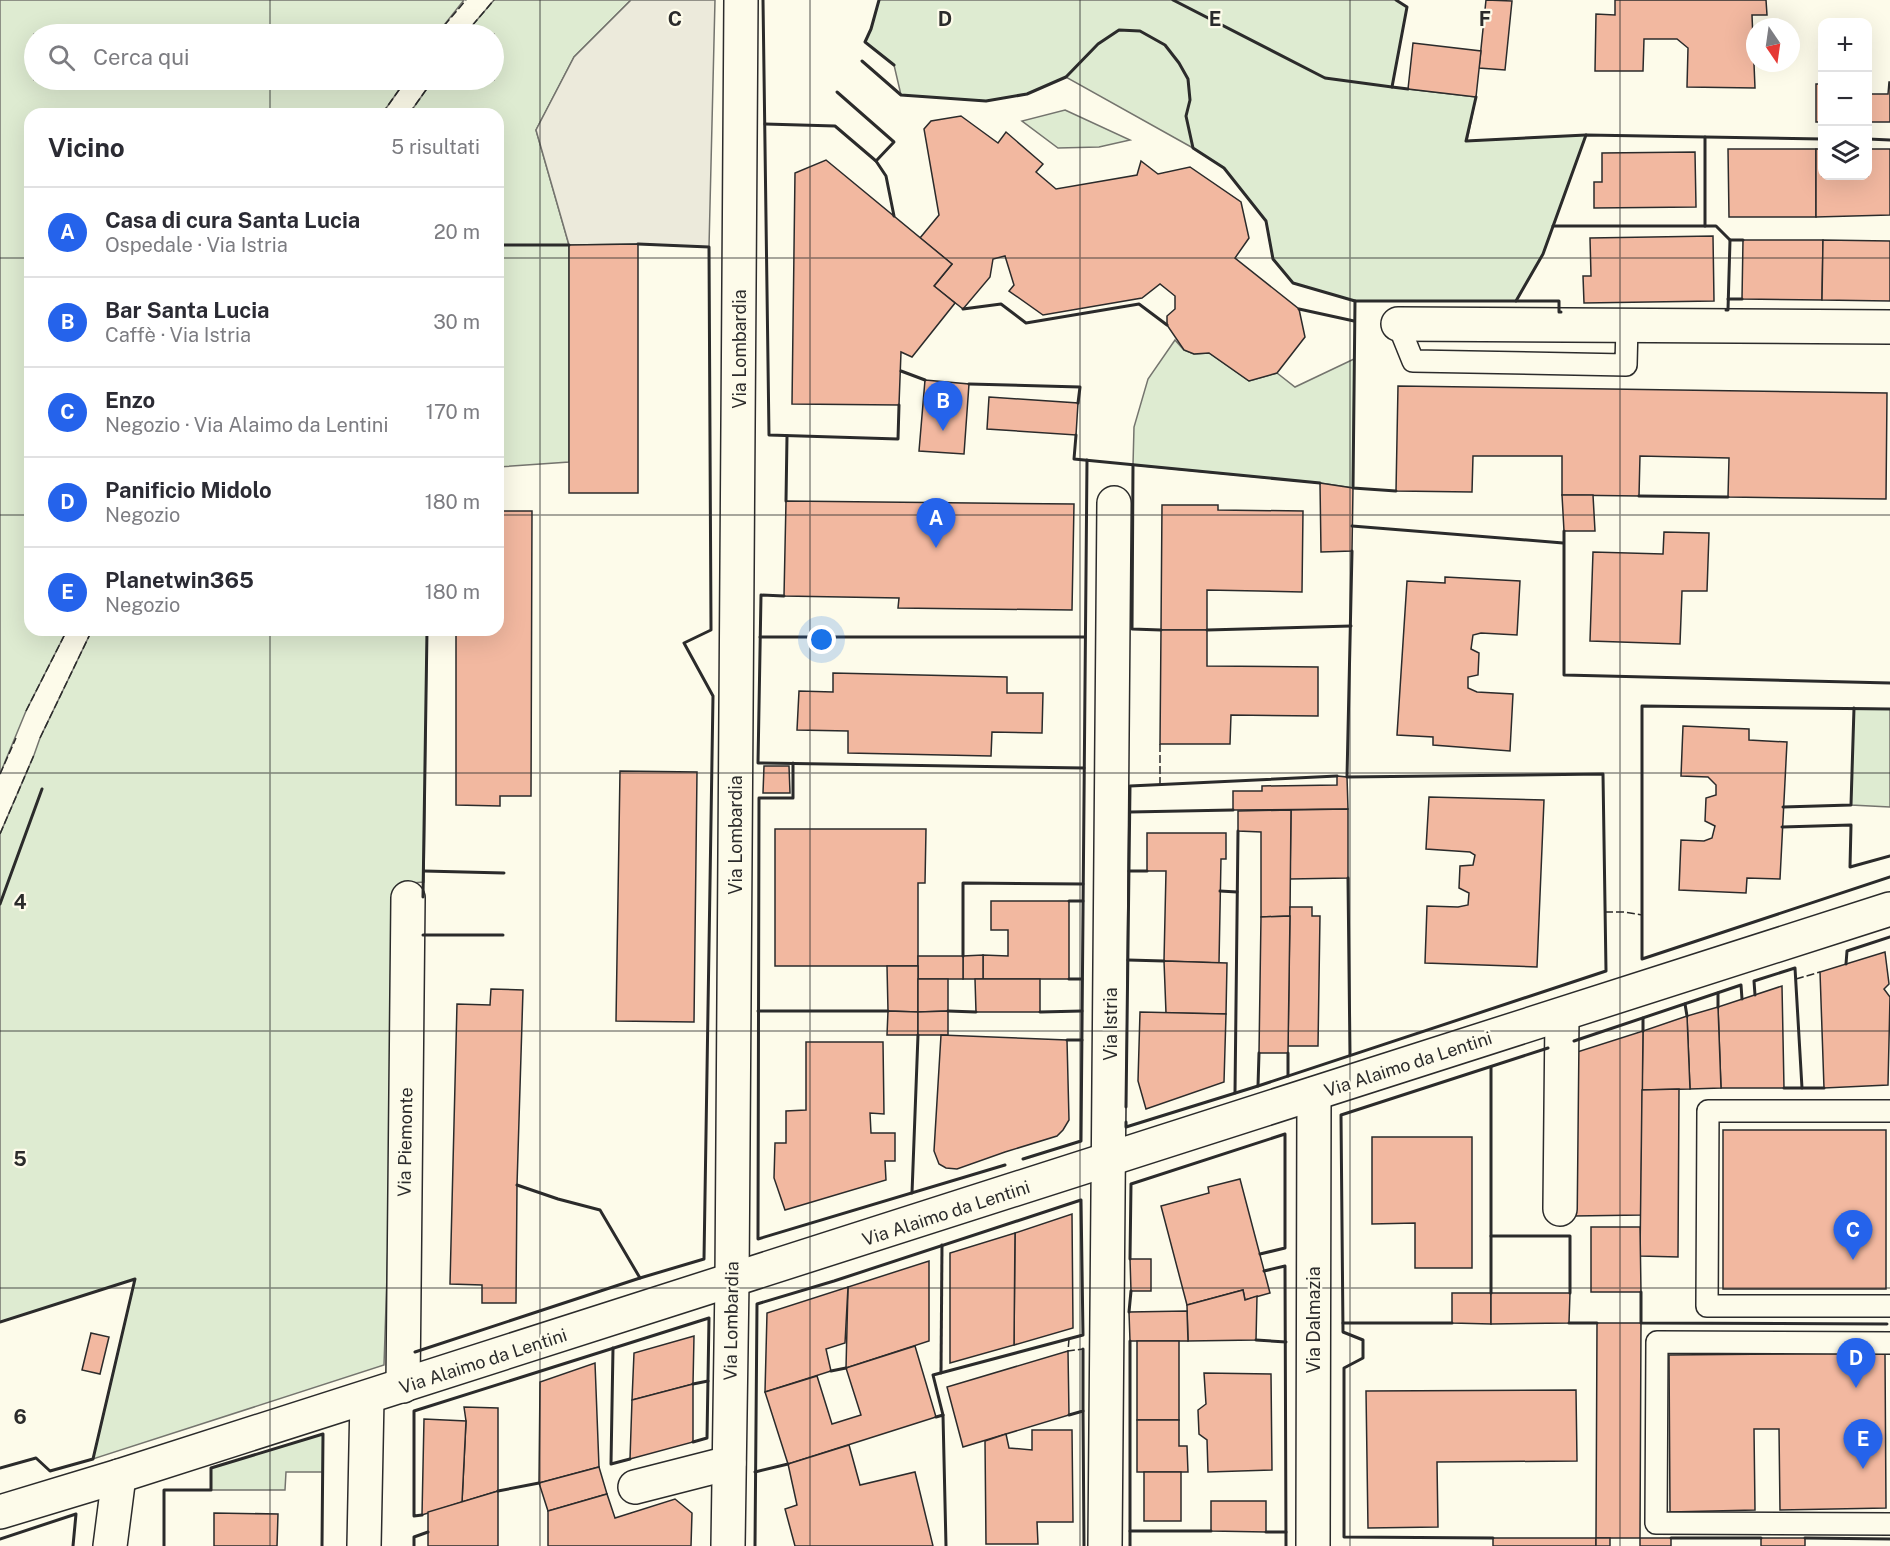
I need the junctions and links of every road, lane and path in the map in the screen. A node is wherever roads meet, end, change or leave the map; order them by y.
1 (741, 8) edge
2 (1398, 324) dead end
3 (1890, 327) edge
4 (1114, 503) dead end
5 (408, 898) dead end
6 (1890, 909) edge
7 (1562, 1015) junction
8 (1314, 1094) junction
9 (1890, 1111) edge
10 (1109, 1161) junction
11 (1560, 1209) dead end
12 (732, 1281) junction
13 (1890, 1306) edge
14 (1890, 1343) edge
15 (403, 1386) junction
16 (366, 1398) junction
17 (729, 1463) junction
18 (119, 1476) junction
19 (635, 1487) dead end
20 (0, 1512) edge
21 (1890, 1524) edge
22 (110, 1546) edge
23 (364, 1546) edge
24 (728, 1546) edge
25 (1105, 1546) edge
26 (1313, 1546) edge

1 - 12 street, Via Lombardia
2 - 3 street
4 - 10 street, Via Istria
5 - 15 street, Via Piemonte
6 - 7 street, Via Alaimo da Lentini
7 - 8 street, Via Alaimo da Lentini
7 - 11 street
8 - 10 street, Via Alaimo da Lentini
8 - 26 street, Via Dalmazia
9 - 13 lane
10 - 12 street, Via Alaimo da Lentini
10 - 25 street, Via Istria
12 - 15 street, Via Alaimo da Lentini
12 - 17 street, Via Lombardia
14 - 21 lane
15 - 16 street, Via Alaimo da Lentini
16 - 18 street, Via Alaimo da Lentini
16 - 23 street
17 - 19 street
17 - 24 street, Via Lombardia
18 - 20 street, Via Alaimo da Lentini
18 - 22 street

